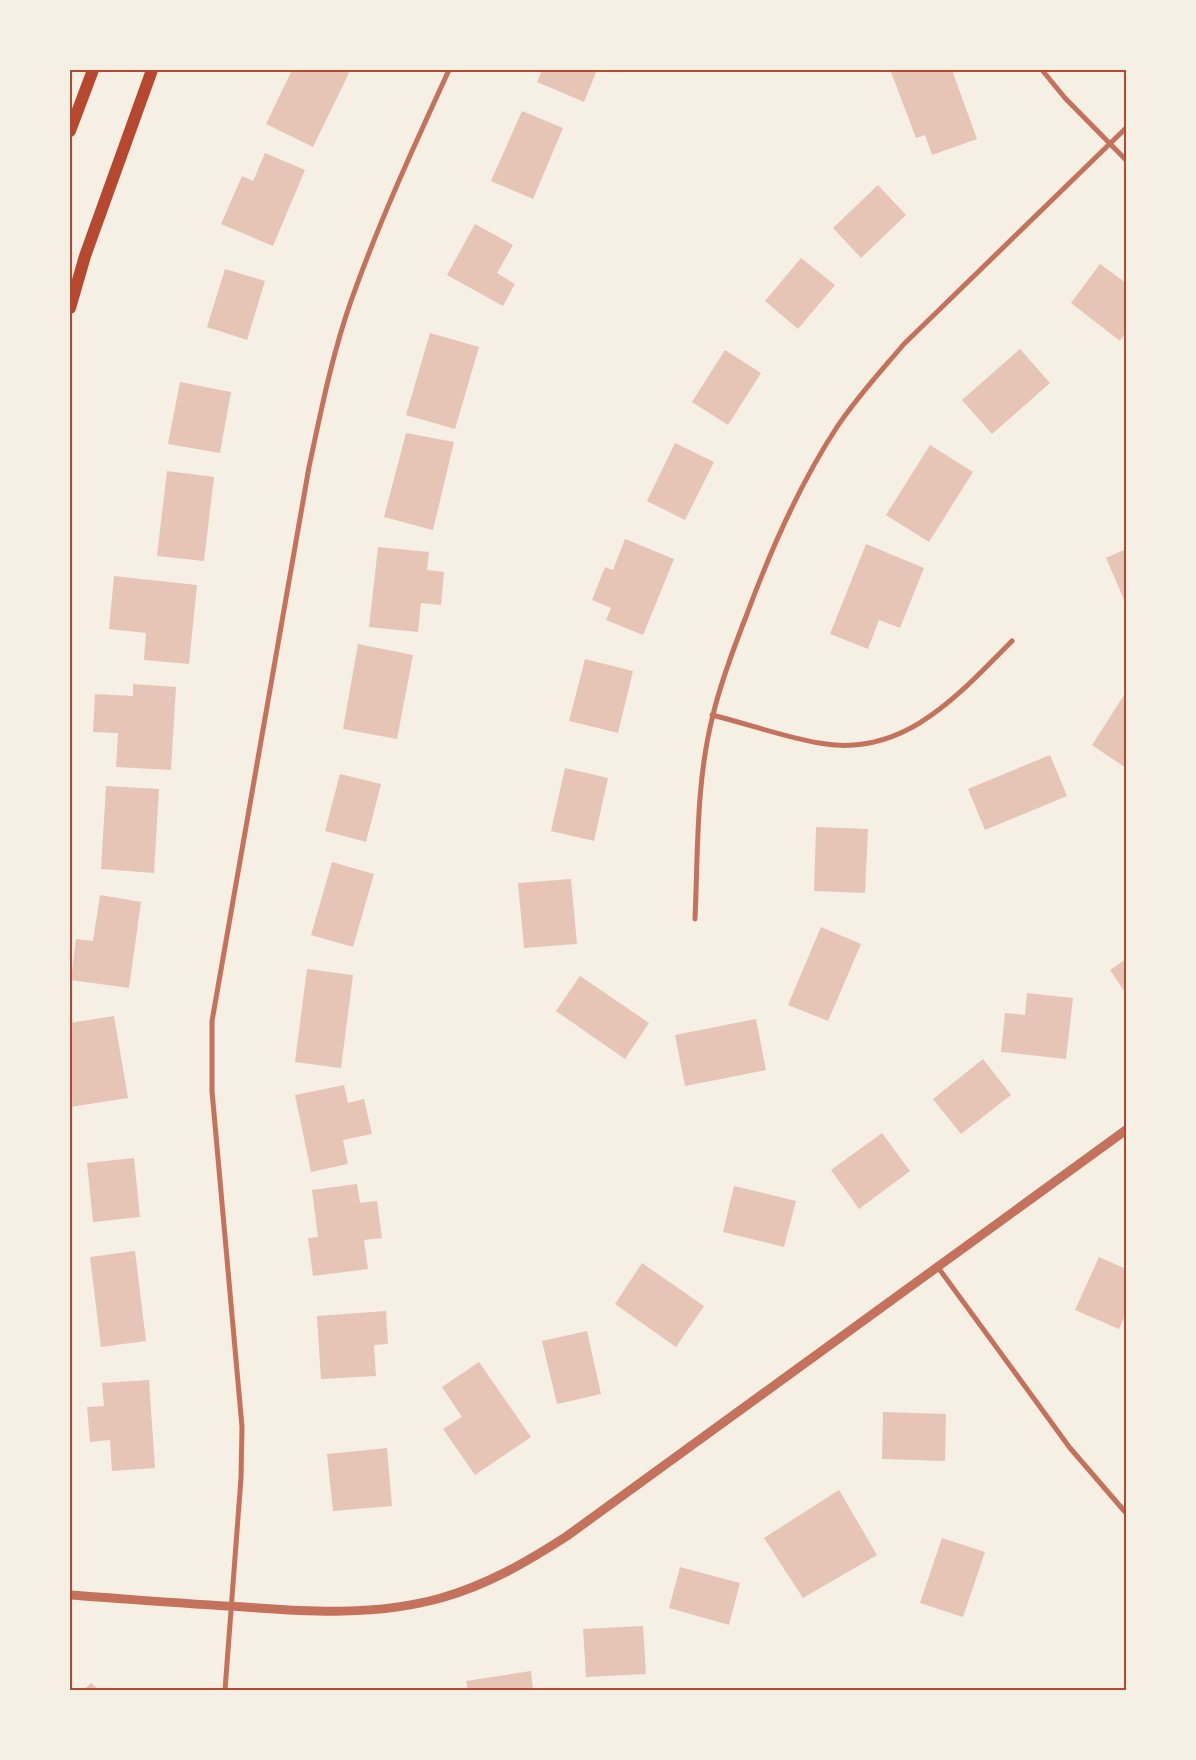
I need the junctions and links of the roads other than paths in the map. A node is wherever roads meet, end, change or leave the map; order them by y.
1 (93, 70) edge
2 (152, 70) edge
3 (449, 70) edge
4 (1042, 70) edge
5 (1126, 128) edge
6 (70, 131) edge
7 (1110, 144) junction
8 (1126, 160) edge
9 (70, 308) edge
10 (1012, 641) dead end
11 (712, 715) junction
12 (695, 919) dead end
13 (1126, 1130) edge
14 (937, 1266) junction
15 (1126, 1513) edge
16 (70, 1595) edge
17 (231, 1607) junction
18 (225, 1690) edge

1 - 6 main road
2 - 9 main road
3 - 17 street
4 - 7 street
5 - 7 street
7 - 8 street
7 - 11 street
10 - 11 street
11 - 12 street
13 - 14 street
14 - 15 street
14 - 17 street
16 - 17 street
17 - 18 street

